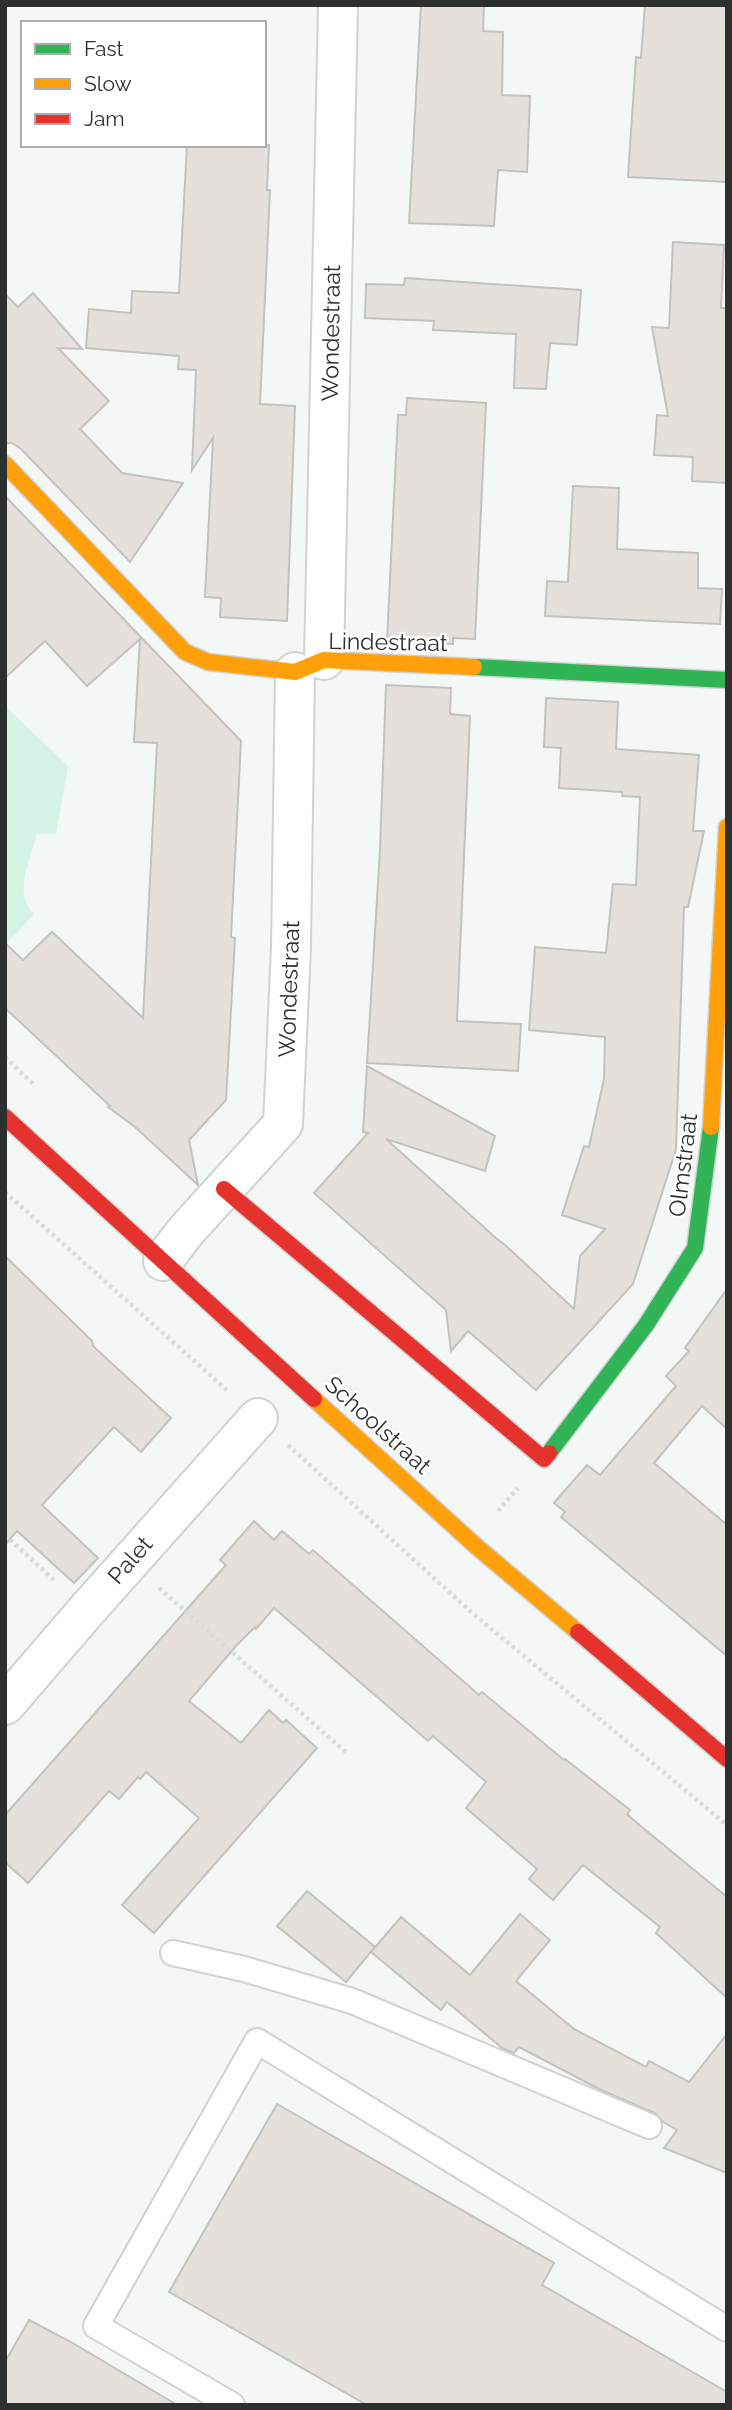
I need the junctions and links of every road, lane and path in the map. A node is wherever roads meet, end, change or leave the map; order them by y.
1 (338, 5) edge
2 (5, 464) edge
3 (310, 666) junction
4 (727, 680) edge
5 (727, 827) edge
6 (5, 1117) edge
7 (224, 1189) junction
8 (5, 1192) edge
9 (163, 1261) junction
10 (258, 1418) junction
11 (5, 1535) edge
12 (129, 1562) junction
13 (87, 1610) junction
14 (5, 1705) edge
15 (347, 1753) dead end
16 (727, 1759) edge
17 (727, 1825) edge
18 (173, 1953) dead end
19 (649, 2126) dead end
20 (727, 2329) edge
21 (232, 2405) edge

1 - 3 street, Wondestraat
2 - 3 street, Lindestraat
3 - 4 street, Lindestraat
3 - 7 street, Wondestraat
5 - 7 street, Olmstraat
6 - 9 street, Schoolstraat
7 - 9 street, Wondestraat
8 - 10 path
9 - 16 street, Schoolstraat
10 - 12 street, Palet
10 - 17 path
11 - 13 path
12 - 13 street, Palet
12 - 15 path
13 - 14 street, Palet
18 - 19 lane
20 - 21 lane

